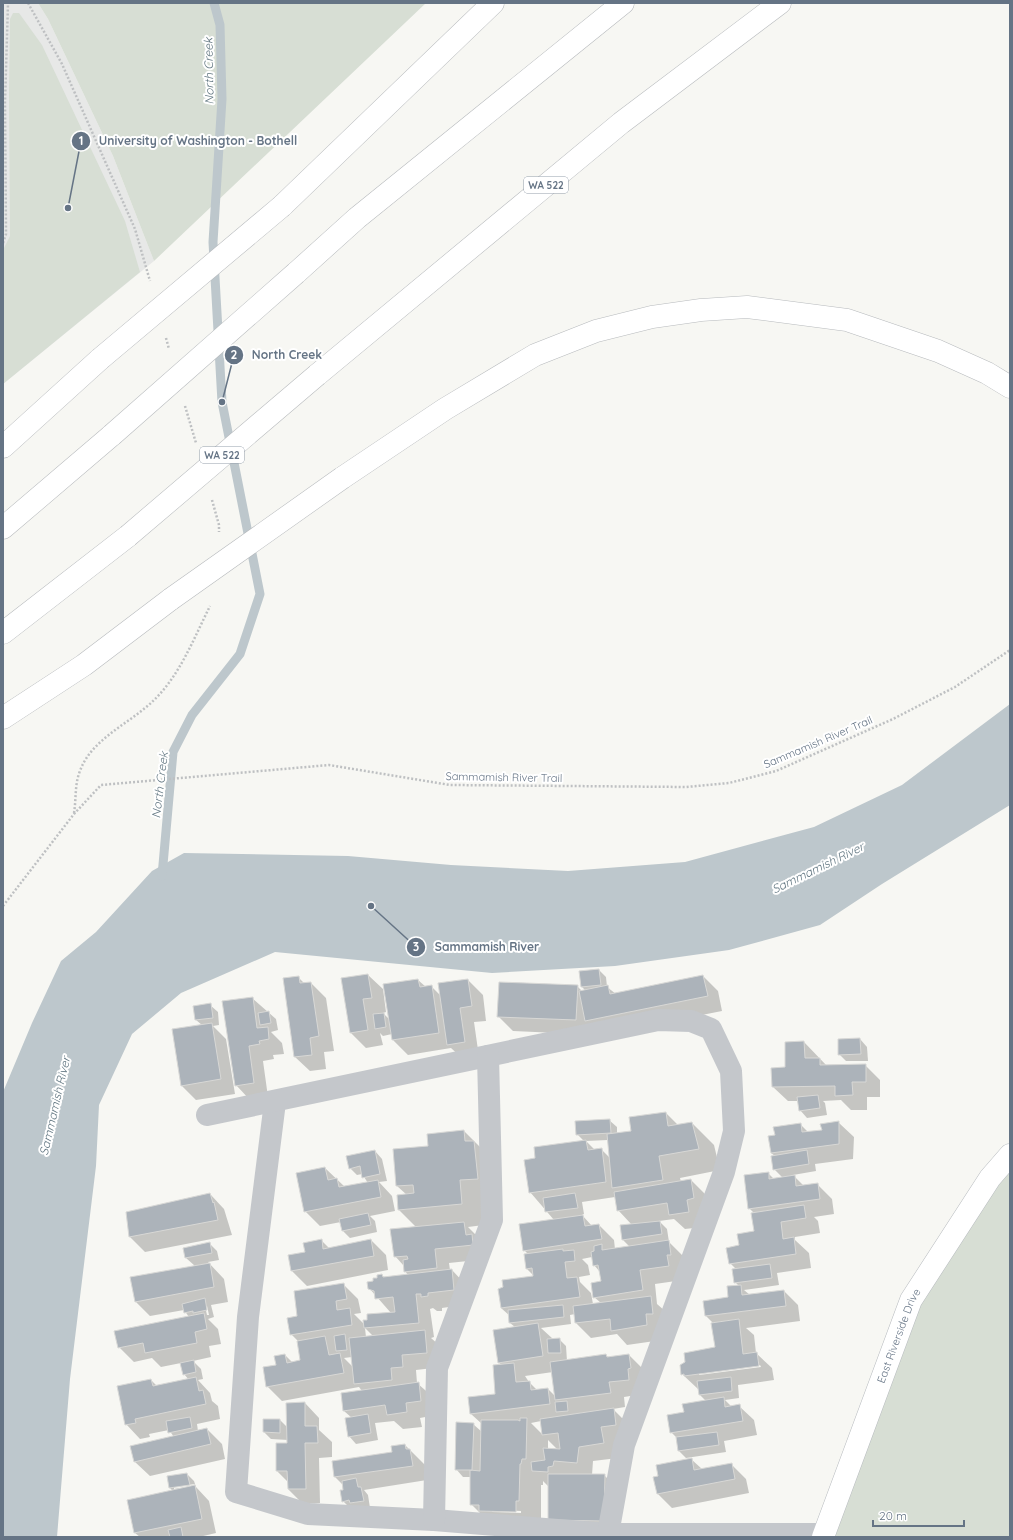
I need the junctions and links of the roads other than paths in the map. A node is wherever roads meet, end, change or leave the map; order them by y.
1 (493, 3) edge
2 (623, 3) edge
3 (780, 3) edge
4 (1010, 387) edge
5 (8, 441) edge
6 (3, 528) edge
7 (3, 633) edge
8 (3, 718) edge
9 (488, 1056) junction
10 (274, 1102) junction
11 (207, 1115) dead end
12 (1010, 1155) edge
13 (434, 1520) junction
14 (608, 1534) junction
15 (824, 1536) edge

1 - 5 main road, bridge
2 - 6 main road, bridge
3 - 7 main road, WA 522, bridge
4 - 8 main road, bridge
9 - 10 street
9 - 13 street
9 - 14 street
10 - 11 street
10 - 13 street
12 - 15 main road, East Riverside Drive
13 - 14 street
14 - 15 street

